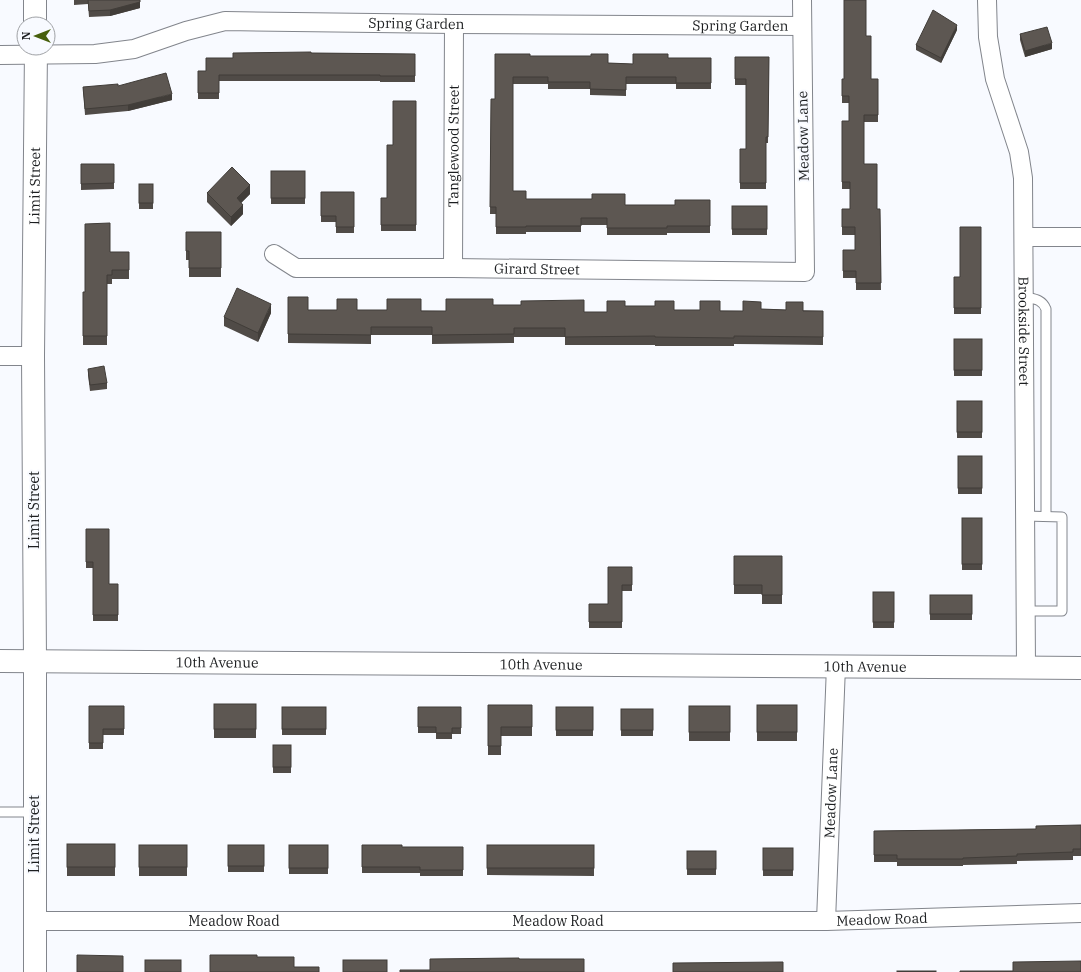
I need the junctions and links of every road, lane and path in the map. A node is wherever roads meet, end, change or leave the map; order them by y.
1 (35, 0) edge
2 (802, 0) edge
3 (987, 0) edge
4 (35, 16) edge
5 (454, 24) junction
6 (802, 26) junction
7 (56, 52) edge
8 (16, 53) edge
9 (0, 55) edge
10 (36, 56) edge
11 (1024, 237) junction
12 (1081, 237) edge
13 (274, 254) dead end
14 (453, 268) junction
15 (805, 272) joint
16 (1024, 297) junction
17 (0, 356) edge
18 (33, 356) junction
19 (1025, 516) junction
20 (1046, 516) junction
21 (1026, 611) junction
22 (0, 661) edge
23 (35, 661) junction
24 (836, 666) junction
25 (1026, 667) junction
26 (1081, 668) edge
27 (0, 812) edge
28 (34, 812) junction
29 (1081, 913) edge
30 (826, 921) junction
31 (34, 922) junction
32 (35, 972) edge

1 - 4 street
2 - 6 street, Meadow Lane
3 - 11 street, Brookside Street
5 - 6 street, Spring Garden
5 - 7 street, Spring Garden
5 - 14 street, Tanglewood Street
6 - 15 street, Meadow Lane
8 - 9 street, Spring Garden
10 - 18 street, Limit Street
11 - 12 street
11 - 16 street, Brookside Street
13 - 14 street, Girard Street
14 - 15 street, Girard Street
16 - 19 street, Brookside Street
16 - 20 lane
17 - 18 street
18 - 23 street, Limit Street
19 - 20 lane
19 - 21 street, Brookside Street
20 - 21 lane
21 - 25 street, Brookside Street
22 - 23 street, 10th Avenue
23 - 24 street, 10th Avenue
23 - 28 street, Limit Street
24 - 25 street, 10th Avenue
24 - 30 street, Meadow Lane
25 - 26 street, 10th Avenue
27 - 28 lane
28 - 31 street, Limit Street
29 - 30 street, Meadow Road
30 - 31 street, Meadow Road
31 - 32 street, Limit Street

